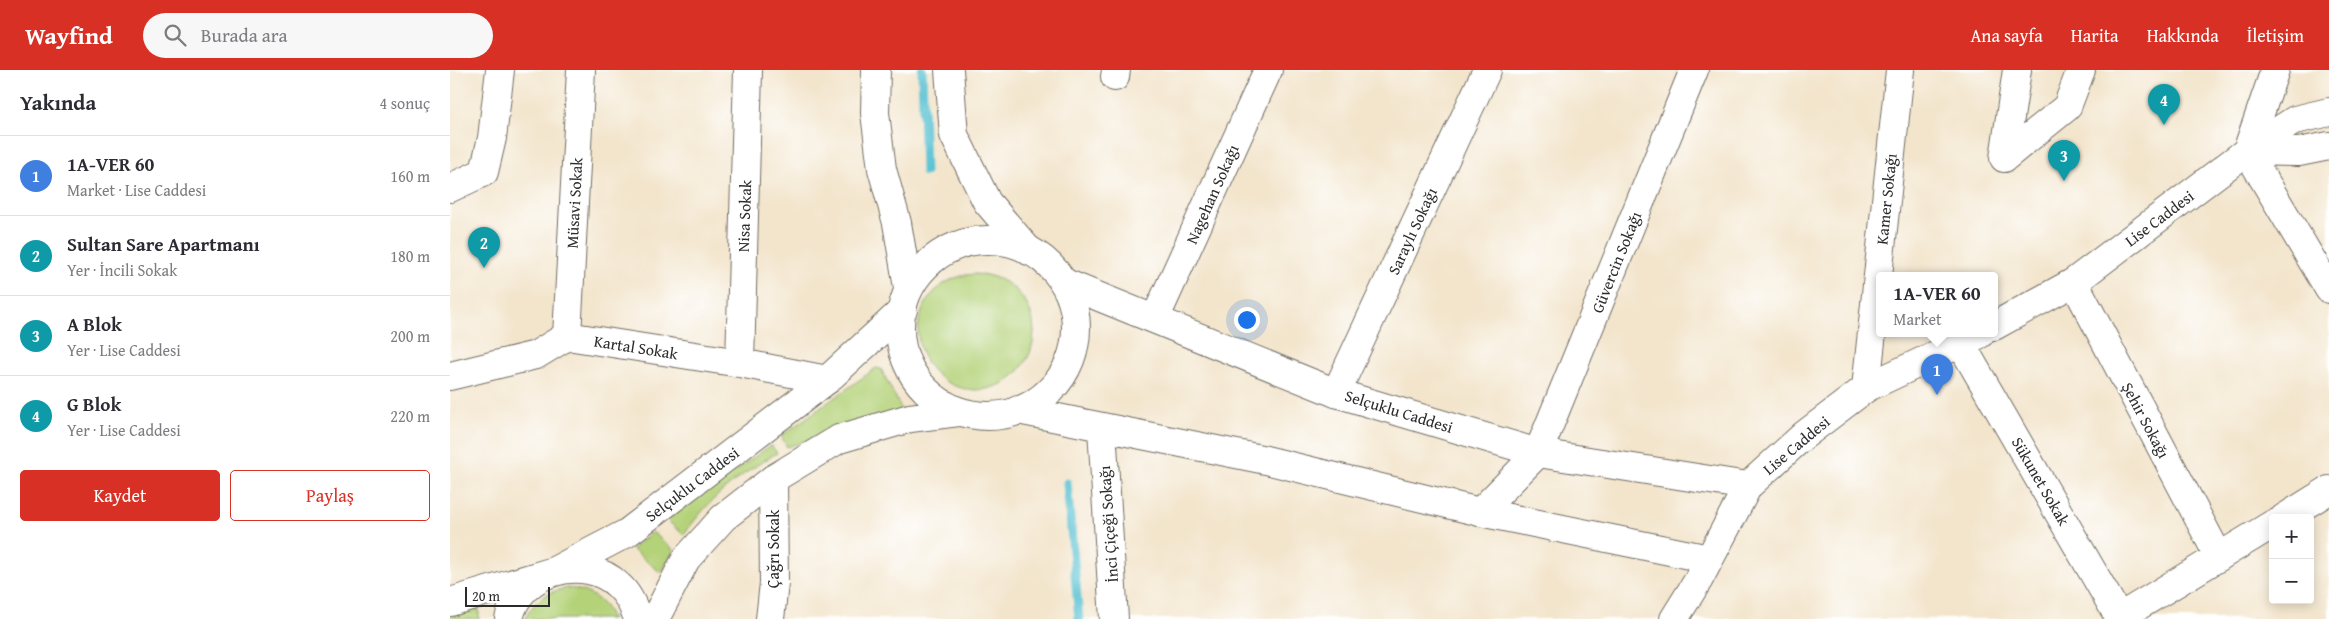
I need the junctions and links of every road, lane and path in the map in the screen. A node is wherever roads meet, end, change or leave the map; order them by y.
1 (500, 70) edge
2 (581, 70) edge
3 (748, 70) edge
4 (876, 70) edge
5 (949, 70) edge
6 (1268, 70) edge
7 (1487, 70) edge
8 (1694, 70) edge
9 (1900, 70) edge
10 (2017, 70) edge
11 (2081, 70) edge
12 (2275, 70) edge
13 (2329, 112) edge
14 (2329, 146) edge
15 (2247, 151) junction
16 (450, 188) edge
17 (1028, 251) junction
18 (1878, 272) edge
19 (2074, 282) junction
20 (1065, 283) junction
21 (2329, 289) edge
22 (1876, 294) edge
23 (905, 299) junction
24 (1155, 319) junction
25 (1998, 324) edge
26 (567, 336) junction
27 (1970, 339) edge
28 (740, 363) junction
29 (450, 376) edge
30 (827, 380) junction
31 (1866, 388) junction
32 (1336, 393) junction
33 (1018, 410) junction
34 (959, 412) junction
35 (1102, 429) junction
36 (1538, 453) junction
37 (773, 479) junction
38 (1748, 486) junction
39 (2329, 490) edge
40 (1480, 512) junction
41 (2290, 514) edge
42 (2269, 526) edge
43 (2219, 557) junction
44 (1708, 559) junction
45 (554, 571) junction
46 (450, 602) edge
47 (2120, 618) edge
48 (509, 619) edge
49 (638, 619) edge
50 (655, 619) edge
51 (770, 619) edge
52 (1114, 619) edge
53 (1674, 619) edge

1 - 16 street
2 - 26 street, Müsavi Sokak
3 - 28 street, Nisa Sokak
4 - 23 street
5 - 17 street
6 - 24 street, Nagehan Sokağı
7 - 32 street, Saraylı Sokağı
8 - 36 street, Güvercin Sokağı
9 - 18 street, Kamer Sokağı
10 - 11 street
12 - 15 street
13 - 15 street, Lise Caddesi
14 - 15 street
15 - 19 street, Lise Caddesi
15 - 21 street
17 - 20 street
17 - 23 street
19 - 25 street, Lise Caddesi
19 - 43 street, Şehir Sokağı
20 - 24 street, Selçuklu Caddesi
20 - 33 street
22 - 31 street, Kamer Sokağı
23 - 30 street, Selçuklu Caddesi
23 - 34 street
24 - 32 street, Selçuklu Caddesi
26 - 28 street, Kartal Sokak
26 - 29 street
27 - 31 street, Lise Caddesi
27 - 47 street, Sükunet Sokak
28 - 30 street, Kartal Sokak
30 - 45 street, Selçuklu Caddesi
31 - 38 street, Lise Caddesi
32 - 36 street, Selçuklu Caddesi
33 - 34 street
33 - 35 street
34 - 37 street
35 - 40 street
35 - 52 street, İnci Çiçeği Sokağı
36 - 38 street, Selçuklu Caddesi
36 - 40 street
37 - 50 street
37 - 51 street, Çağrı Sokak
38 - 44 street, Lise Caddesi
39 - 41 street
40 - 44 street
42 - 43 street
43 - 47 street
44 - 53 street, Lise Caddesi
45 - 46 street, Selçuklu Caddesi
45 - 48 street
45 - 49 street

